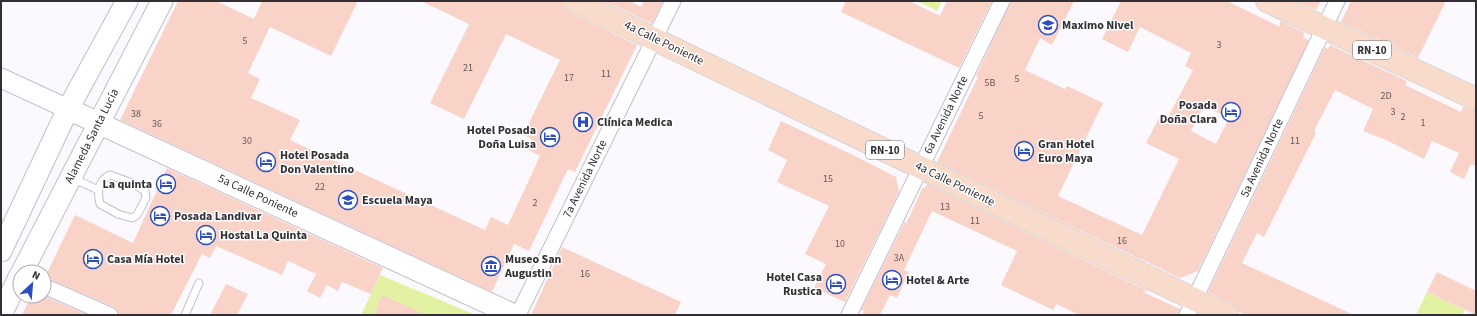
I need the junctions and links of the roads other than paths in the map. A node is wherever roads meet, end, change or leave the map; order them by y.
1 (127, 1) edge
2 (162, 1) edge
3 (575, 1) edge
4 (673, 1) edge
5 (1002, 1) edge
6 (1267, 1) edge
7 (1337, 1) edge
8 (1324, 28) junction
9 (654, 38) junction
10 (1, 78) edge
11 (1476, 99) edge
12 (68, 109) junction
13 (98, 122) junction
14 (921, 167) junction
15 (71, 177) junction
16 (98, 190) junction
17 (1, 251) edge
18 (26, 264) edge
19 (199, 283) dead end
20 (52, 290) edge
21 (12, 291) edge
22 (1191, 307) edge
23 (2, 310) edge
24 (110, 315) edge
25 (185, 315) edge
26 (514, 315) edge
27 (518, 315) edge
28 (849, 315) edge
29 (1227, 315) edge

1 - 12 main road
2 - 13 main road, Alameda Santa Lucía
3 - 9 main road, 4a Calle Poniente / RN-10
4 - 9 street, 7a Avenida Norte
5 - 14 street, 6a Avenida Norte
6 - 8 main road, RN-10
7 - 8 street, 5a Avenida Norte
8 - 11 main road, RN-10
8 - 22 street, 5a Avenida Norte
9 - 14 main road, 4a Calle Poniente / RN-10
9 - 27 street, 7a Avenida Norte
10 - 12 street, 5a Calle Poniente
12 - 13 main road, 5a Calle Poniente
12 - 17 main road
13 - 15 main road, Alameda Santa Lucía
13 - 26 main road, 5a Calle Poniente
14 - 22 main road, 4a Calle Poniente / RN-10
14 - 28 street, 6a Avenida Norte
15 - 16 lane
15 - 18 main road, Alameda Santa Lucía
16 - 16 lane
19 - 25 lane
20 - 24 street
21 - 23 main road
22 - 29 main road, 4a Calle Poniente / RN-10

